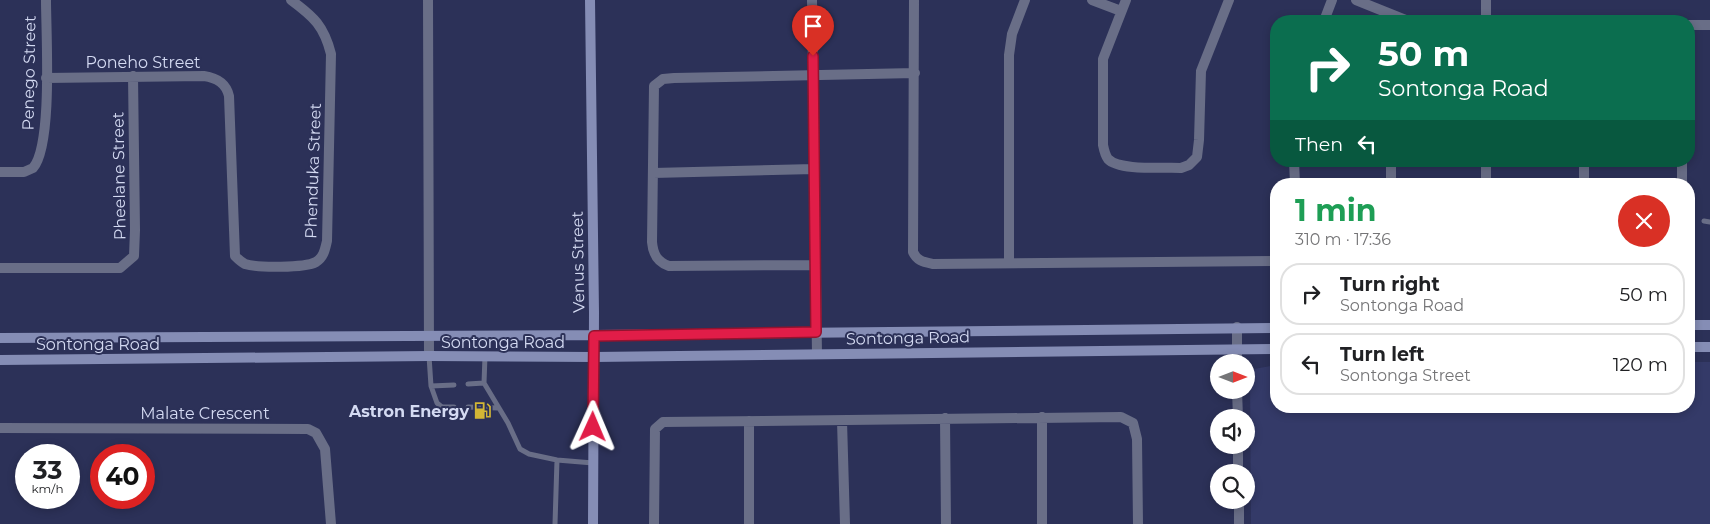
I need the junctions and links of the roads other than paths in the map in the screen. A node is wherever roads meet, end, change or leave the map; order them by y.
1 (46, 0) edge
2 (291, 0) edge
3 (428, 0) edge
4 (590, 0) edge
5 (812, 0) edge
6 (914, 0) edge
7 (1025, 0) edge
8 (1092, 0) edge
9 (1126, 0) edge
10 (1229, 0) edge
11 (1332, 0) edge
12 (1356, 0) edge
13 (1486, 0) edge
14 (1121, 11) junction
15 (1326, 15) edge
16 (1393, 15) edge
17 (1486, 15) edge
18 (1710, 25) edge
19 (1695, 26) edge
20 (915, 73) junction
21 (814, 74) junction
22 (133, 76) junction
23 (46, 78) junction
24 (229, 96) joint
25 (814, 169) junction
26 (0, 172) edge
27 (653, 173) junction
28 (1270, 261) edge
29 (1009, 263) junction
30 (815, 264) junction
31 (0, 268) edge
32 (1695, 325) edge
33 (1710, 325) edge
34 (1237, 328) junction
35 (1270, 328) edge
36 (816, 332) junction
37 (429, 336) junction
38 (594, 336) junction
39 (0, 338) edge
40 (1695, 347) edge
41 (1710, 347) edge
42 (1237, 349) junction
43 (1270, 349) edge
44 (817, 354) junction
45 (1237, 354) edge
46 (429, 356) junction
47 (485, 356) junction
48 (594, 357) junction
49 (0, 360) edge
50 (484, 383) junction
51 (468, 384) dead end
52 (454, 385) dead end
53 (431, 386) junction
54 (454, 407) dead end
55 (468, 407) dead end
56 (498, 408) junction
57 (1042, 417) junction
58 (945, 418) junction
59 (749, 421) junction
60 (842, 421) junction
61 (0, 428) edge
62 (557, 460) junction
63 (592, 463) junction
64 (1239, 509) edge
65 (330, 524) edge
66 (555, 524) edge
67 (593, 524) edge
68 (654, 524) edge
69 (749, 524) edge
70 (845, 524) edge
71 (946, 524) edge
72 (1042, 524) edge
73 (1138, 524) edge
74 (1239, 524) edge

1 - 23 street, Penego Street
2 - 24 street, Phenduka Street
3 - 37 street
4 - 38 main road, Venus Street
5 - 21 street
6 - 20 street
7 - 29 street
8 - 14 street
9 - 14 street
10 - 14 street
11 - 15 street
12 - 16 street
13 - 17 street
18 - 19 street
20 - 21 street
20 - 29 street
21 - 25 street
21 - 27 street
22 - 23 street, Poneho Street
22 - 24 street, Poneho Street
22 - 31 street, Pheelane Street
23 - 26 street, Penego Street
25 - 27 street
25 - 30 street
27 - 30 street
28 - 29 street
30 - 36 street
32 - 33 main road
34 - 35 main road, Sontonga Road
34 - 36 main road, Sontonga Road
34 - 42 street
36 - 38 main road, Sontonga Road
36 - 44 street
37 - 38 main road, Sontonga Road
37 - 39 main road, Sontonga Road
37 - 46 street
38 - 48 main road, Venus Street
40 - 41 main road
42 - 43 main road, Sontonga Road
42 - 44 main road, Sontonga Road
42 - 45 street
44 - 48 main road, Sontonga Road
46 - 47 main road, Sontonga Road
46 - 49 main road, Sontonga Road
46 - 53 lane
47 - 48 main road, Sontonga Road
47 - 50 lane
48 - 63 main road, Venus Street
50 - 51 lane
50 - 56 lane
52 - 53 lane
53 - 54 lane
55 - 56 lane
56 - 62 lane
57 - 58 street
57 - 72 street
57 - 73 street
58 - 60 street
58 - 71 street
59 - 60 street
59 - 68 street
59 - 69 street
60 - 70 street
61 - 65 street, Malate Crescent
62 - 63 lane
62 - 66 lane
63 - 67 main road, Venus Street
64 - 74 street

